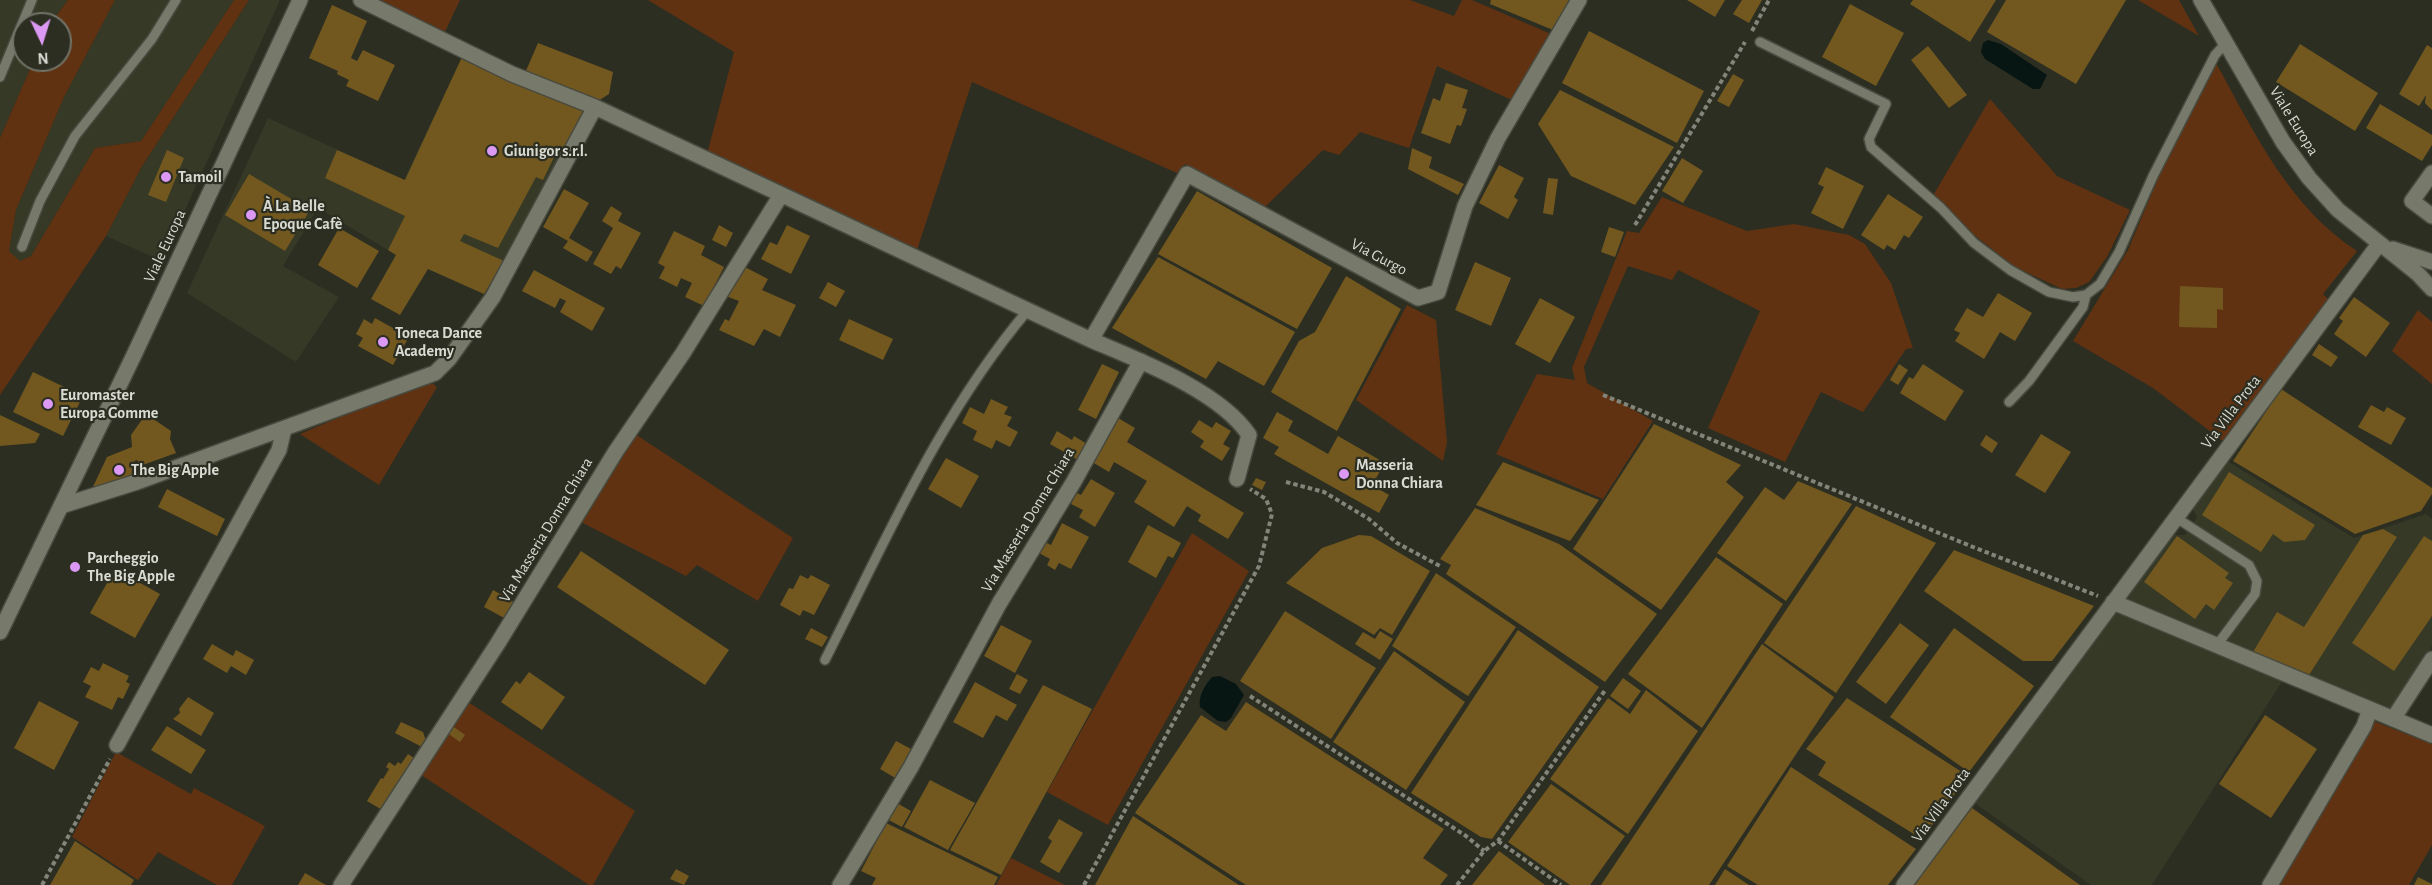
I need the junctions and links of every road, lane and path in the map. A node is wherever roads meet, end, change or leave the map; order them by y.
1 (32, 0) edge
2 (176, 0) edge
3 (300, 0) edge
4 (361, 0) edge
5 (1579, 0) edge
6 (1769, 0) edge
7 (2201, 0) edge
8 (1760, 42) dead end
9 (2225, 44) junction
10 (0, 77) edge
11 (595, 107) junction
12 (2432, 173) edge
13 (781, 195) junction
14 (2432, 216) edge
15 (1635, 225) dead end
16 (2379, 244) junction
17 (22, 247) dead end
18 (2432, 262) edge
19 (2432, 289) edge
20 (2086, 295) junction
21 (1028, 310) junction
22 (1091, 340) junction
23 (1141, 361) junction
24 (1603, 395) dead end
25 (2009, 402) dead end
26 (284, 429) junction
27 (1237, 479) joint
28 (1286, 482) dead end
29 (61, 506) junction
30 (2175, 518) junction
31 (1440, 567) dead end
32 (2113, 602) junction
33 (0, 632) edge
34 (2217, 645) junction
35 (2432, 659) edge
36 (825, 660) dead end
37 (1606, 689) dead end
38 (1250, 696) dead end
39 (2370, 709) junction
40 (2393, 719) junction
41 (2432, 735) edge
42 (117, 745) joint
43 (1498, 841) junction
44 (1484, 851) junction
45 (42, 885) edge
46 (341, 885) edge
47 (840, 885) edge
48 (1084, 885) edge
49 (1457, 885) edge
50 (1561, 885) edge
51 (1904, 885) edge
52 (2270, 885) edge

1 - 10 lane
2 - 17 lane
3 - 29 street, Viale Europa
4 - 11 street
5 - 22 street, Via Gurgo
6 - 15 path
7 - 9 street, Viale Europa
8 - 20 lane
9 - 16 street, Viale Europa
9 - 20 lane
11 - 13 street
11 - 26 street
12 - 14 street
13 - 21 street
13 - 46 street, Via Masseria Donna Chiara
16 - 18 street, Viale Europa
16 - 19 street, Viale Europa
16 - 30 street, Via Villa Prota
20 - 25 lane
21 - 22 street
21 - 36 lane
22 - 23 street
23 - 27 street
23 - 47 street, Via Masseria Donna Chiara
24 - 32 path
26 - 29 street
26 - 42 street
27 - 48 path
28 - 31 path
29 - 33 street, Viale Europa
30 - 32 street, Via Villa Prota
30 - 34 lane
32 - 34 street
32 - 51 street, Via Villa Prota
34 - 39 street
35 - 40 street
37 - 43 path
38 - 44 path
39 - 40 street
39 - 52 street
40 - 41 street
42 - 45 path
43 - 44 path
43 - 50 path
44 - 49 path

